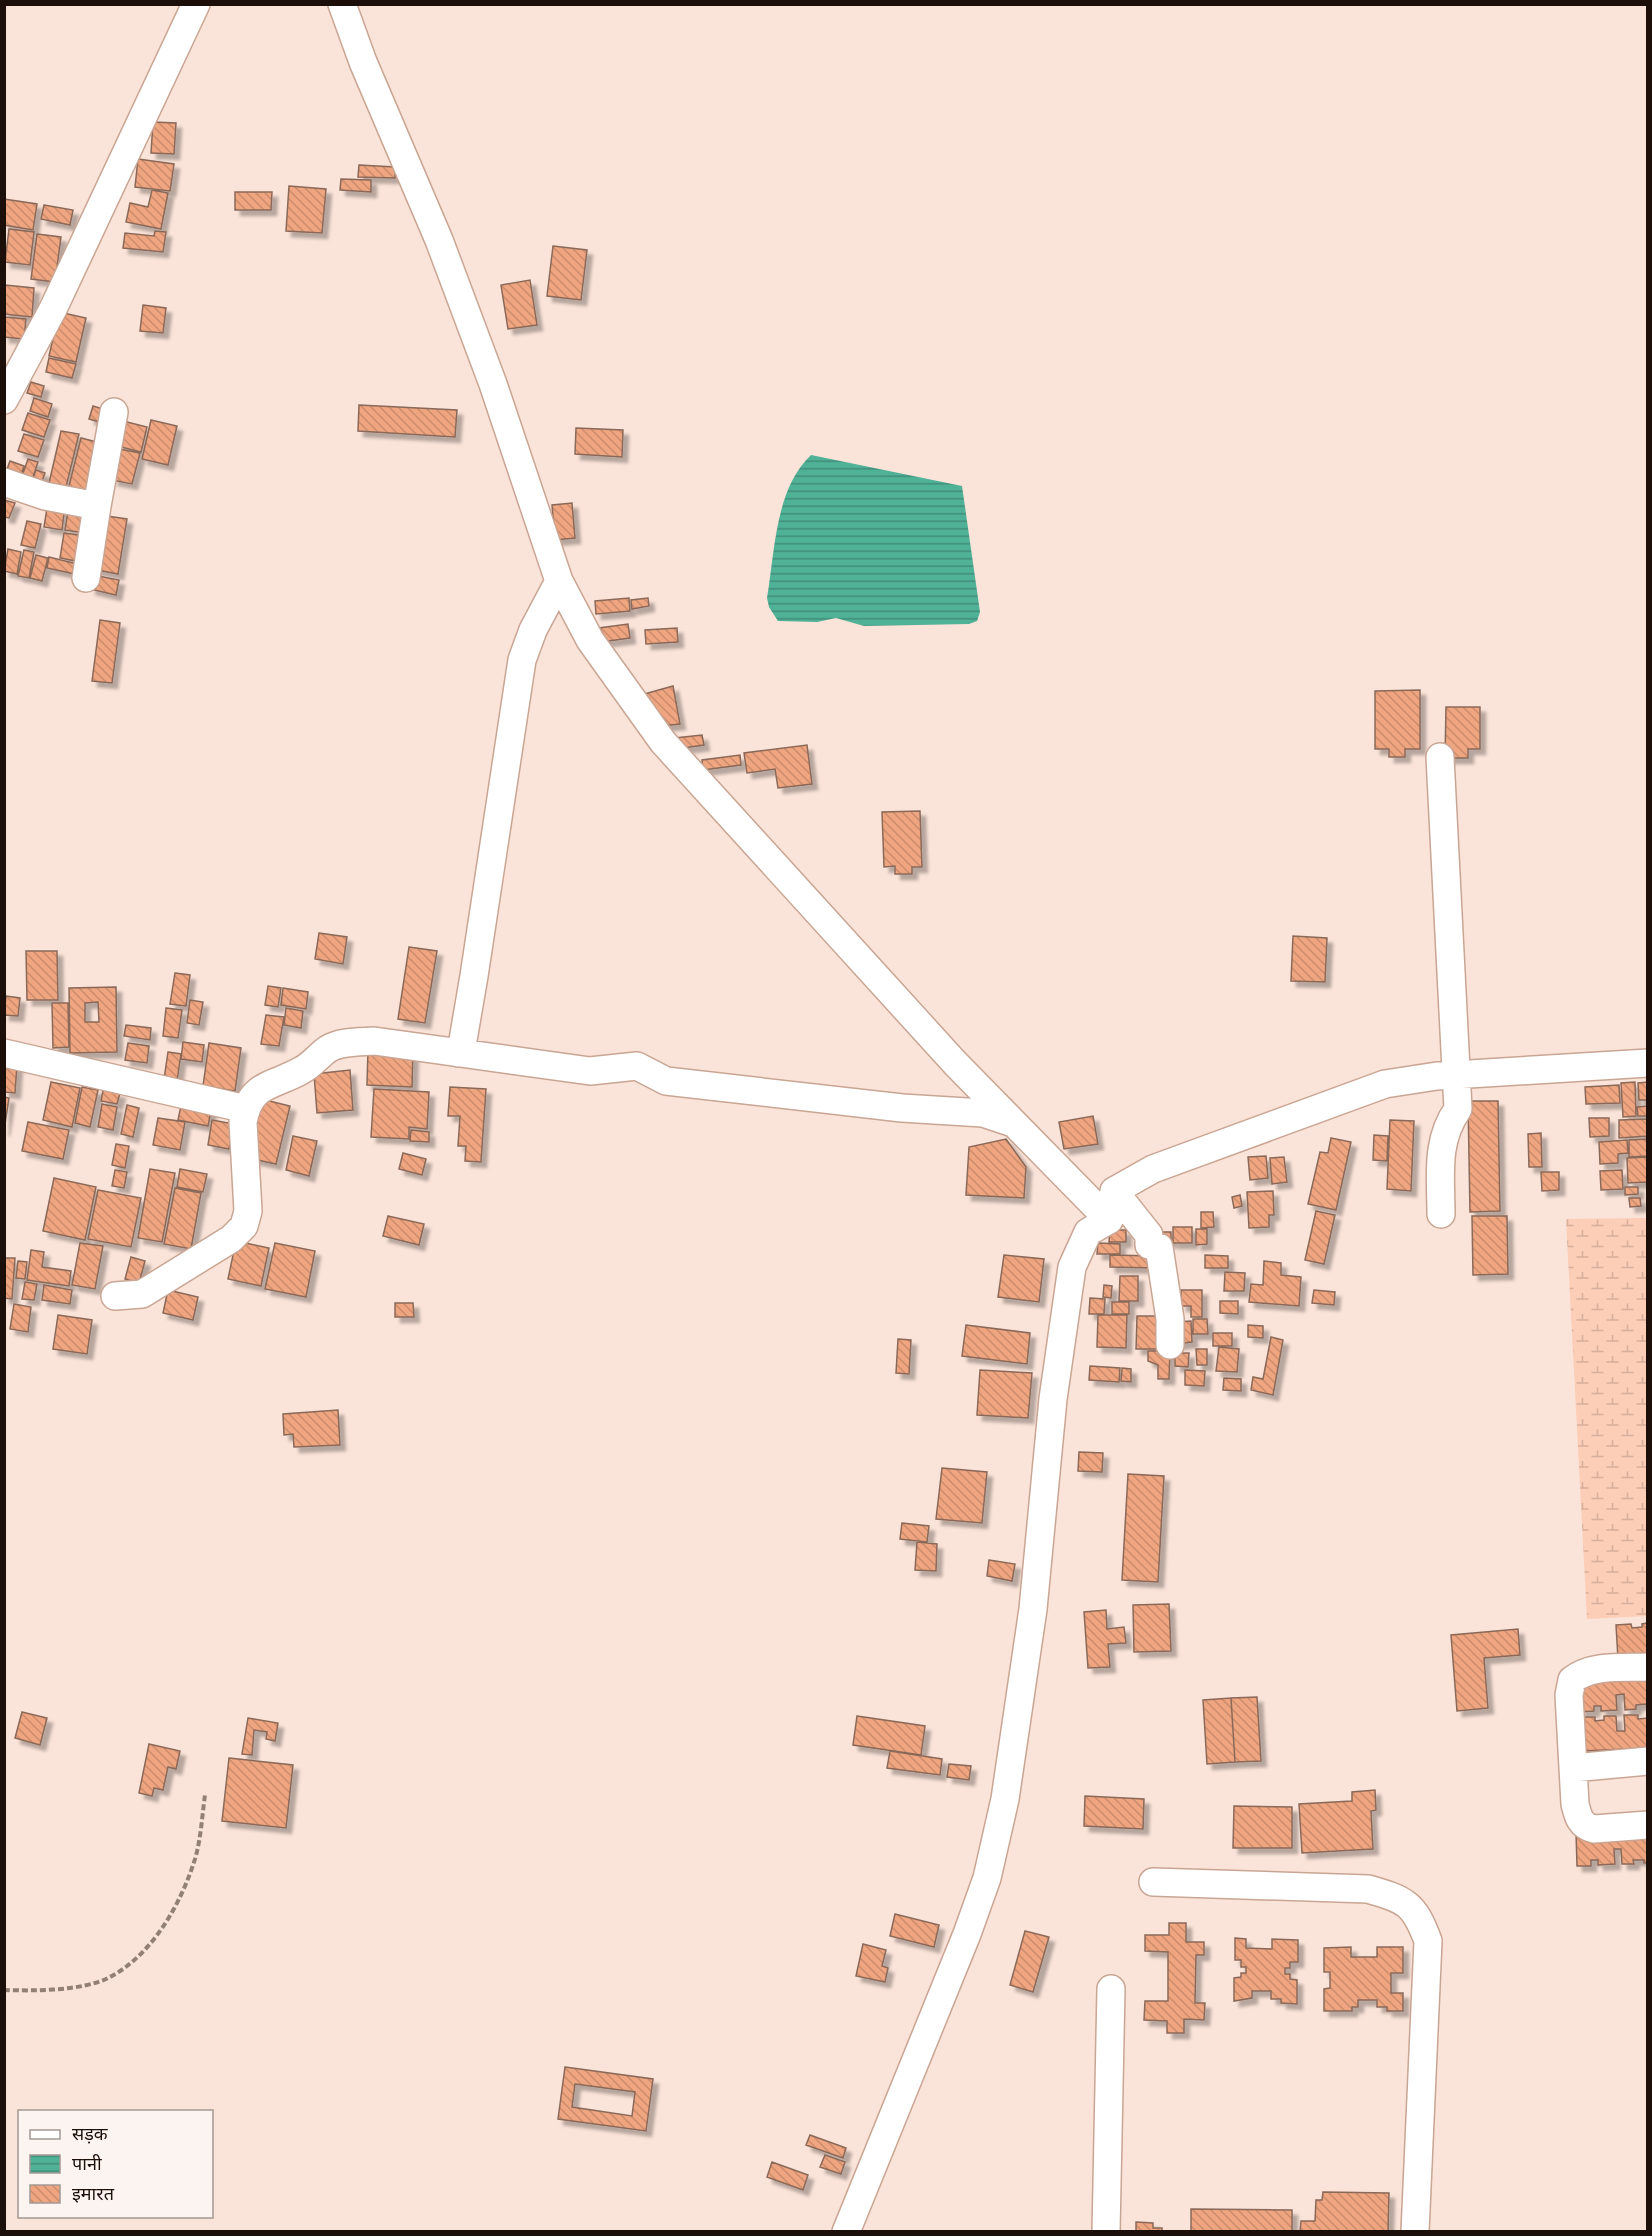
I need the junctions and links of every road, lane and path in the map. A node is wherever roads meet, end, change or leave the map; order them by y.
1 (196, 4) edge
2 (342, 4) edge
3 (4, 400) edge
4 (114, 412) dead end
5 (4, 482) edge
6 (97, 506) junction
7 (86, 578) dead end
8 (559, 581) junction
9 (1440, 757) dead end
10 (4, 1053) edge
11 (458, 1053) junction
12 (1647, 1064) edge
13 (1456, 1075) junction
14 (246, 1108) junction
15 (1014, 1124) junction
16 (1114, 1191) junction
17 (1441, 1214) dead end
18 (1109, 1220) junction
19 (115, 1296) dead end
20 (1170, 1345) dead end
21 (1647, 1667) edge
22 (1647, 1761) edge
23 (1573, 1768) junction
24 (205, 1796) dead end
25 (1647, 1825) edge
26 (1153, 1882) dead end
27 (1111, 1989) dead end
28 (4, 1990) edge
29 (846, 2232) edge
30 (1106, 2232) edge
31 (1415, 2232) edge

1 - 3 street
2 - 8 street
4 - 6 street
5 - 6 street
6 - 7 street
8 - 11 street
8 - 15 street
9 - 13 street
10 - 14 street
11 - 14 street
11 - 15 street
12 - 13 street
13 - 16 street
13 - 17 street
14 - 19 street
15 - 18 street
16 - 18 street
16 - 20 street
18 - 29 street
21 - 23 street
22 - 23 street
23 - 25 street
24 - 28 path
26 - 31 street
27 - 30 street

